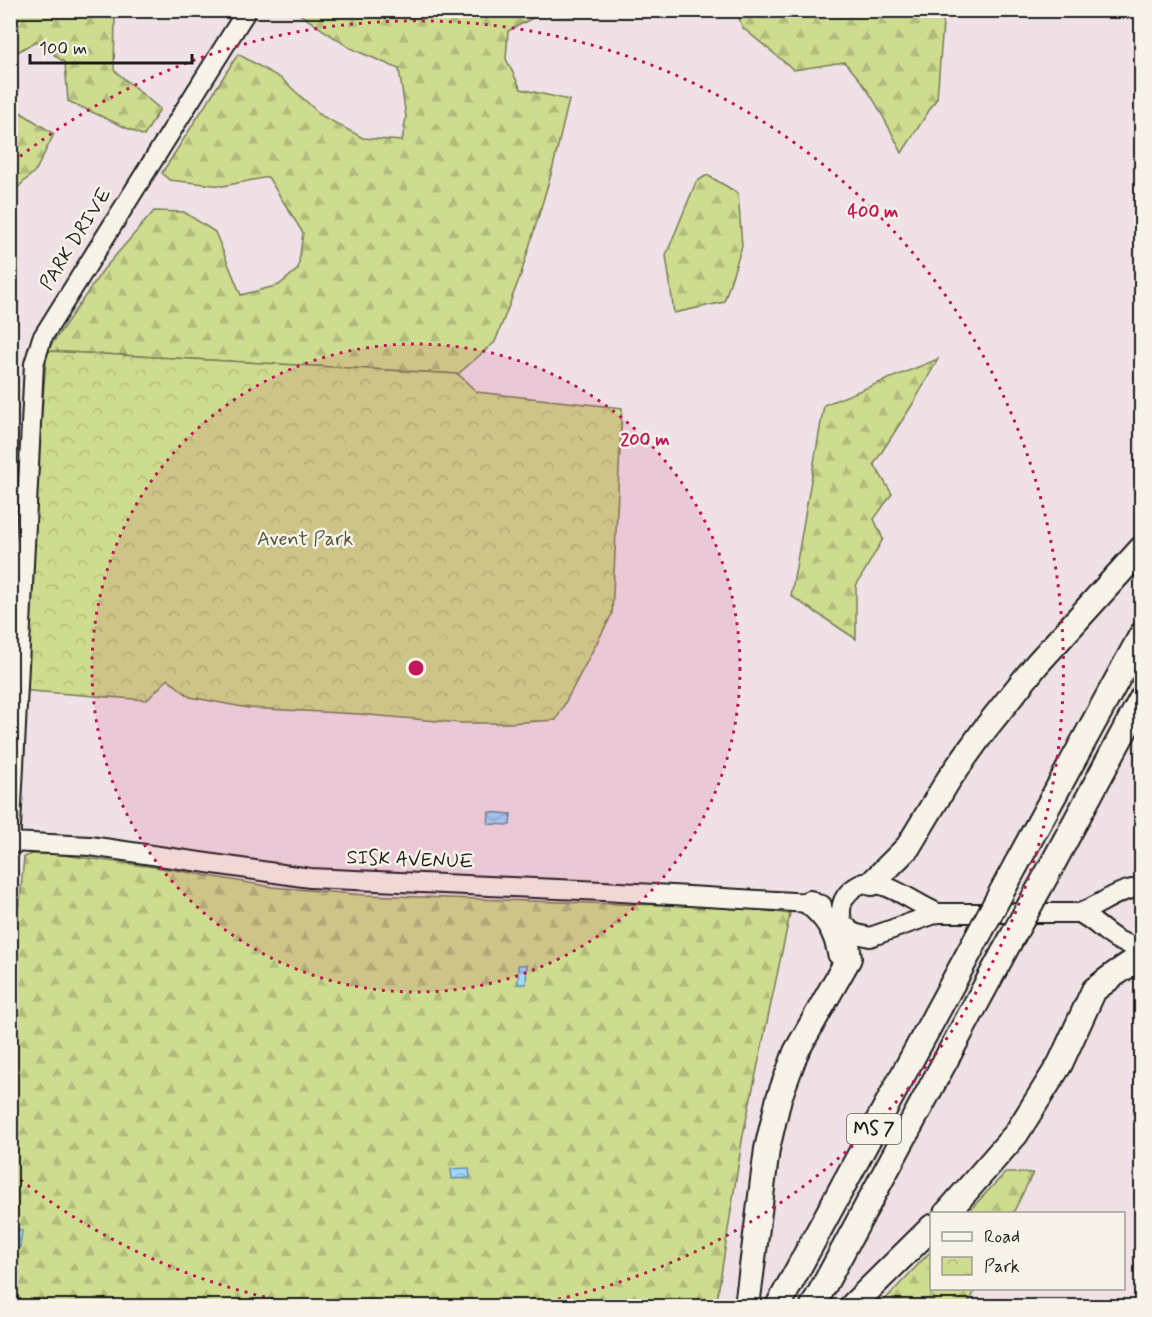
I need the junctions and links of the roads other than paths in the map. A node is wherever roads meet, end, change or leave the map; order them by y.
1 (246, 10) edge
2 (1142, 548) edge
3 (1142, 634) edge
4 (1142, 698) edge
5 (11, 844) edge
6 (872, 883) junction
7 (1142, 888) edge
8 (847, 893) junction
9 (810, 903) junction
10 (938, 913) junction
11 (1078, 913) junction
12 (843, 924) junction
13 (1140, 950) edge
14 (841, 973) junction
15 (948, 1212) edge
16 (930, 1229) edge
17 (747, 1306) edge
18 (778, 1306) edge
19 (813, 1306) edge
20 (852, 1306) edge

1 - 5 street, PARK DRIVE
2 - 6 highway
3 - 18 highway, MS 7, bridge
4 - 19 highway, MS 7, bridge
5 - 9 street, SISK AVENUE
6 - 8 street, SISK AVENUE
6 - 10 street, SISK AVENUE
7 - 11 street, SISK AVENUE
8 - 9 street, SISK AVENUE
8 - 12 street
9 - 12 street, SISK AVENUE
9 - 14 highway
10 - 11 street, SISK AVENUE
10 - 12 street, SISK AVENUE
11 - 13 street
12 - 14 highway
13 - 15 highway
14 - 17 highway
16 - 20 highway

